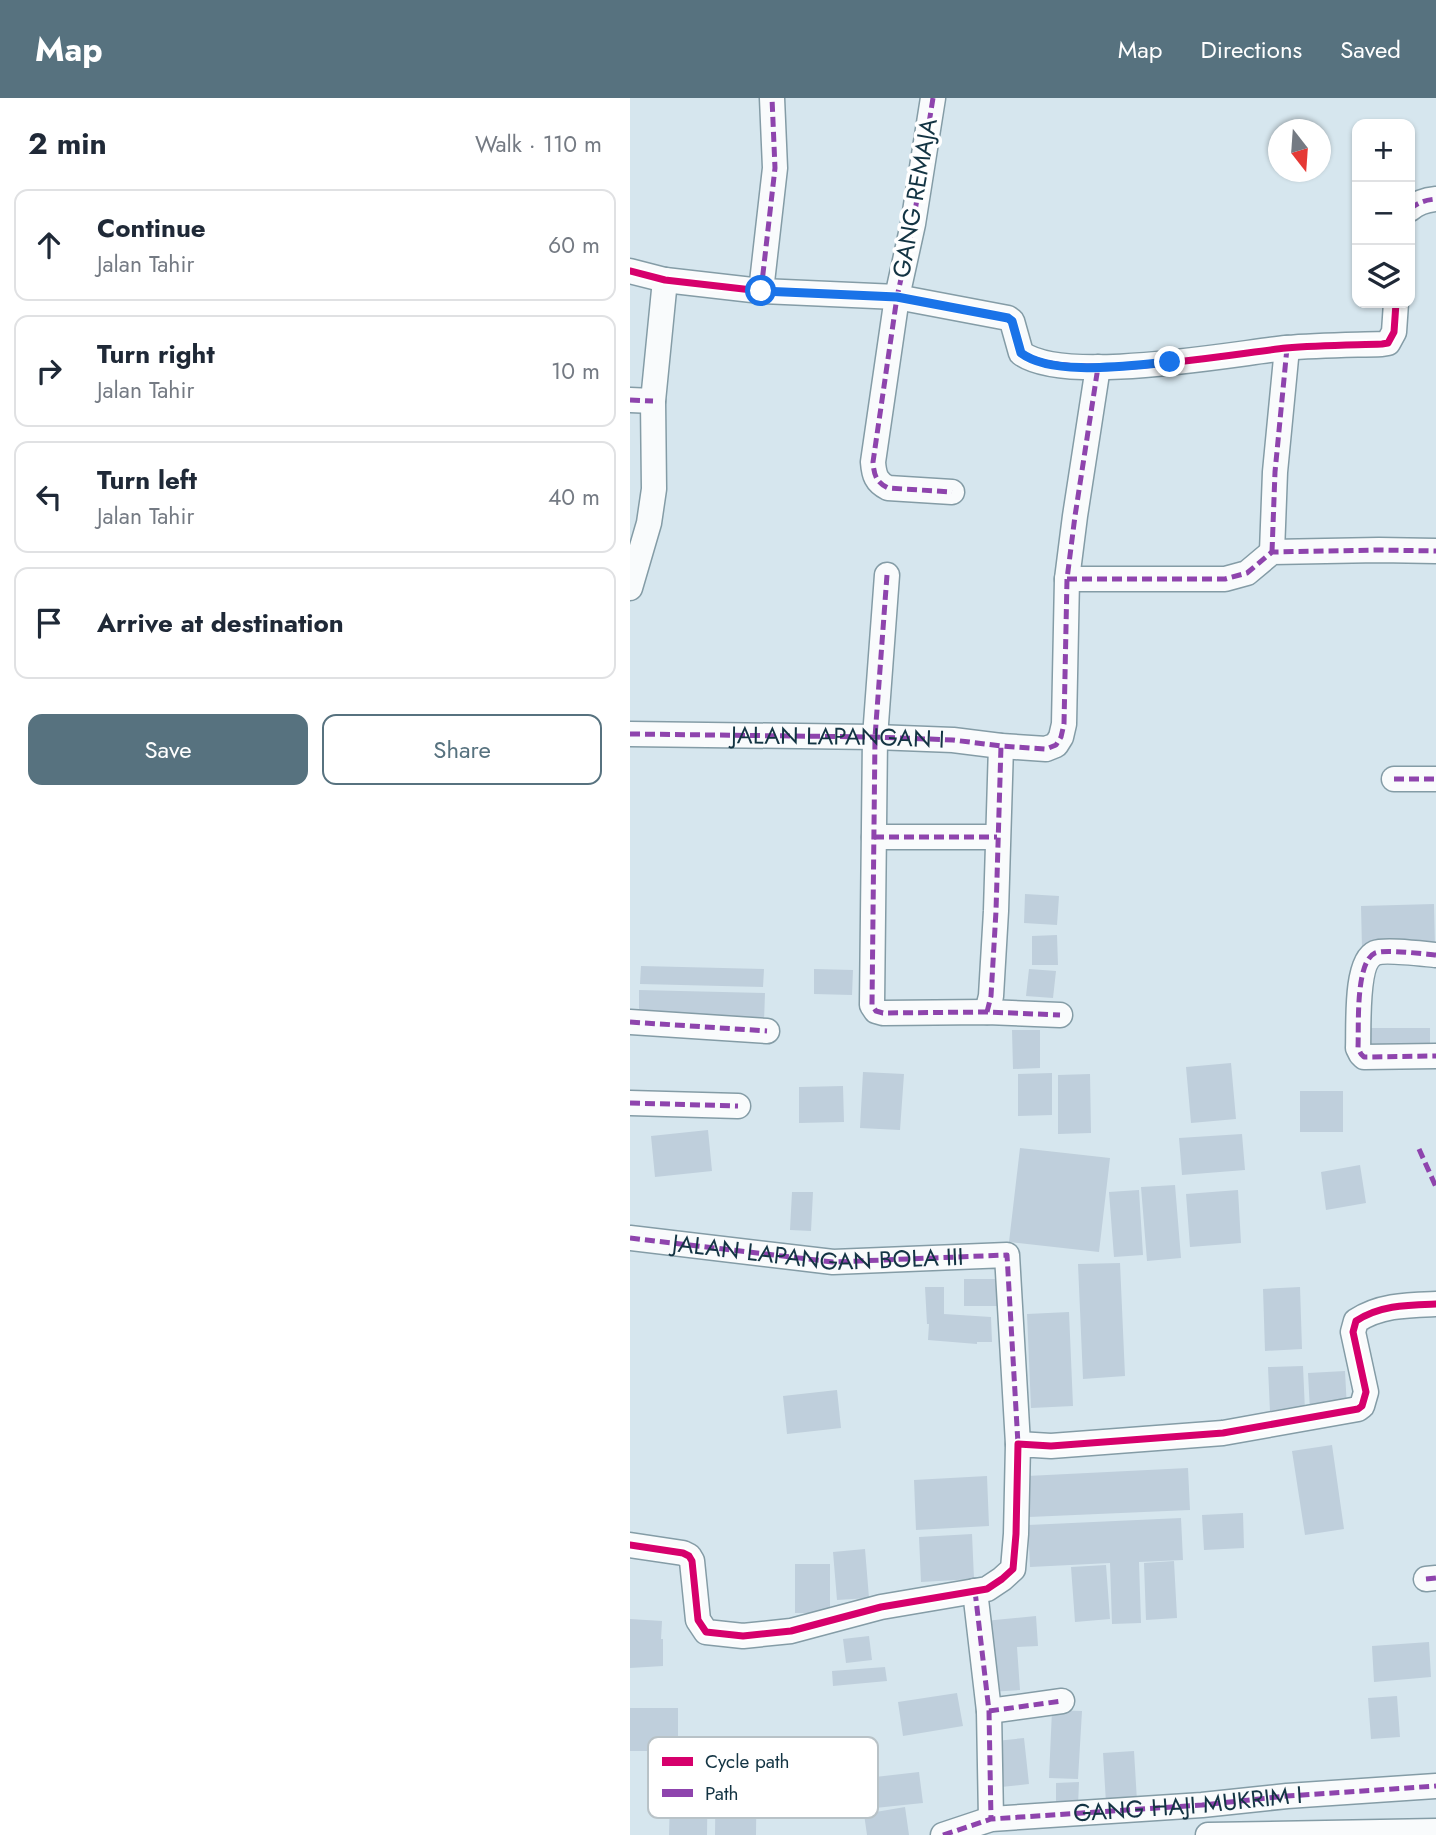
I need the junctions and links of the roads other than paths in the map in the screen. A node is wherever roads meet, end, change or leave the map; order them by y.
1 (772, 98) edge
2 (933, 98) edge
3 (1436, 199) edge
4 (1415, 204) edge
5 (630, 271) edge
6 (665, 280) junction
7 (761, 291) junction
8 (897, 297) junction
9 (1396, 308) edge
10 (1287, 348) junction
11 (1098, 367) junction
12 (642, 401) edge
13 (952, 492) dead end
14 (1436, 551) edge
15 (1272, 552) junction
16 (887, 575) dead end
17 (1068, 579) junction
18 (630, 588) edge
19 (630, 734) edge
20 (875, 737) junction
21 (1001, 746) junction
22 (1394, 779) dead end
23 (1436, 779) edge
24 (874, 837) junction
25 (998, 837) junction
26 (1436, 955) edge
27 (987, 1012) junction
28 (1060, 1015) dead end
29 (630, 1022) edge
30 (767, 1031) dead end
31 (1436, 1056) edge
32 (630, 1103) edge
33 (738, 1107) dead end
34 (630, 1237) edge
35 (1436, 1304) edge
36 (1018, 1444) junction
37 (630, 1545) edge
38 (975, 1591) junction
39 (1062, 1701) dead end
40 (989, 1711) junction
41 (1436, 1786) edge
42 (991, 1818) junction
43 (1436, 1831) edge
44 (943, 1835) edge
45 (1208, 1835) edge

1 - 7 street
2 - 8 street, GANG REMAJA
3 - 4 street
5 - 6 street
6 - 7 street
6 - 12 street
7 - 8 street
8 - 11 street
8 - 13 street, GANG REMAJA
9 - 10 street
10 - 11 street
10 - 15 street
11 - 17 street
12 - 18 street
14 - 15 street
15 - 17 street
16 - 20 street
17 - 21 street, JALAN LAPANGAN I
19 - 20 street, JALAN LAPANGAN I
20 - 21 street, JALAN LAPANGAN I
20 - 24 street
21 - 25 street
22 - 23 street
24 - 25 street
24 - 27 street
25 - 27 street
26 - 31 street
27 - 28 street
29 - 30 street
32 - 33 street
34 - 36 street, JALAN LAPANGAN BOLA III
35 - 36 street
36 - 38 street
37 - 38 street
38 - 40 street
39 - 40 street
40 - 42 street
41 - 42 street, GANG HAJI MUKRIM I
42 - 44 street, GANG HAJI MUKRIM I
43 - 45 street

